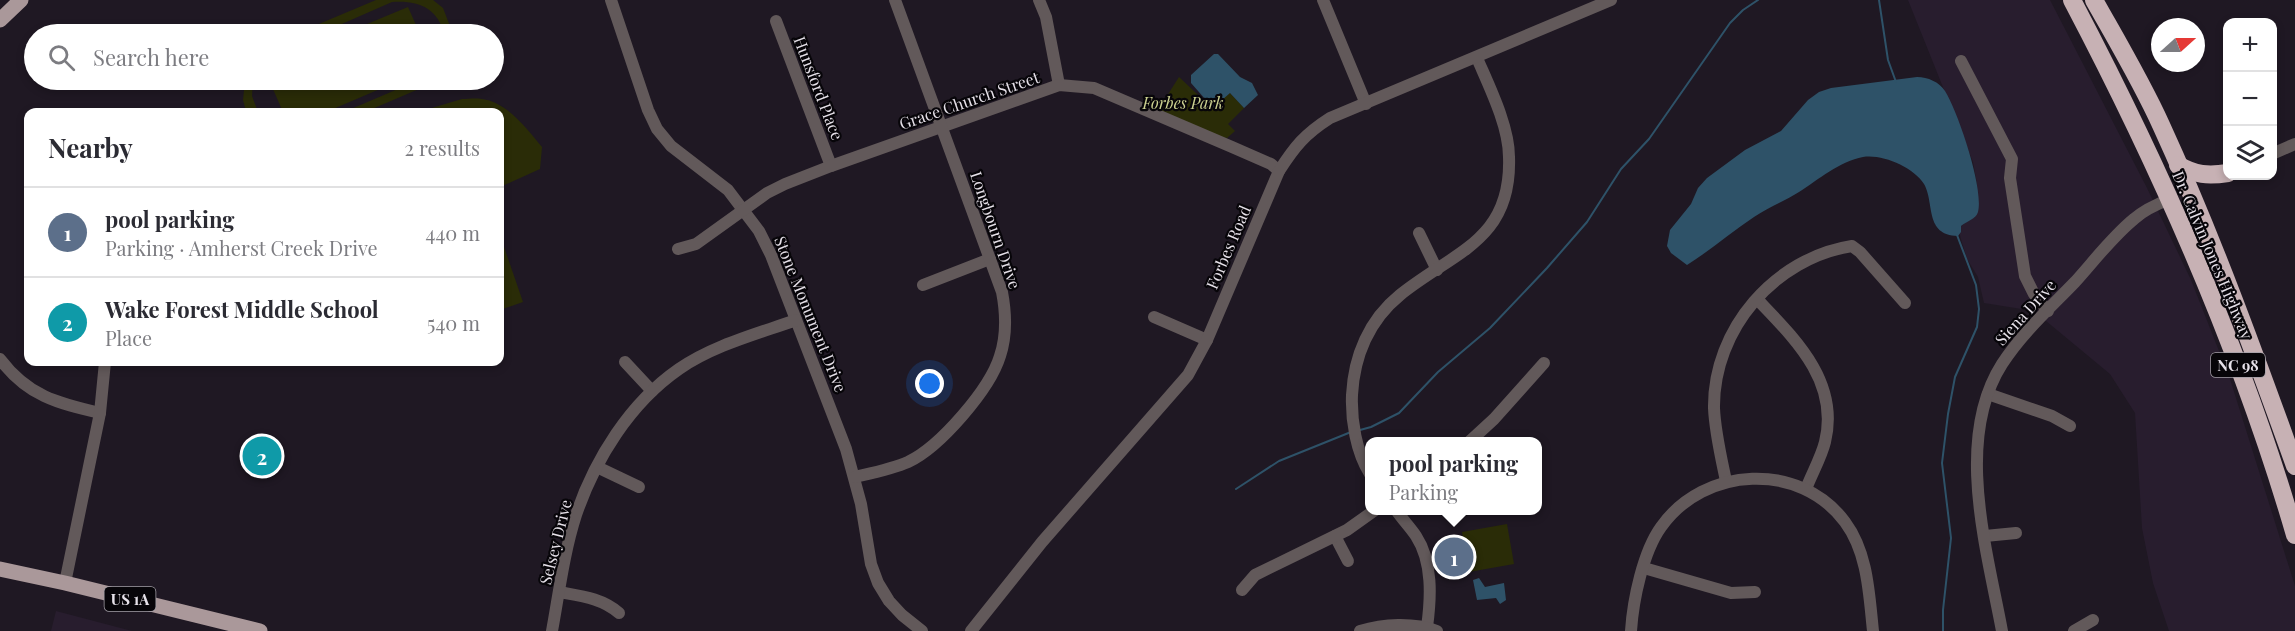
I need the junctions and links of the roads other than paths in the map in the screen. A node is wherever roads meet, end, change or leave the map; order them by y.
1 (21, 0) edge
2 (611, 0) edge
3 (895, 0) edge
4 (1039, 0) edge
5 (1323, 0) edge
6 (1611, 0) edge
7 (2072, 0) edge
8 (2094, 0) edge
9 (0, 20) edge
10 (776, 21) dead end
11 (1477, 58) junction
12 (1962, 61) dead end
13 (1059, 85) junction
14 (2116, 85) junction
15 (1366, 104) junction
16 (941, 127) junction
17 (2295, 144) edge
18 (2277, 152) edge
19 (2178, 165) junction
20 (831, 166) junction
21 (1279, 171) junction
22 (2223, 174) edge
23 (2223, 175) edge
24 (2189, 190) junction
25 (2170, 199) junction
26 (744, 208) junction
27 (1419, 233) dead end
28 (678, 249) dead end
29 (990, 259) junction
30 (1437, 270) junction
31 (923, 285) dead end
32 (1757, 299) junction
33 (2234, 302) junction
34 (1905, 303) dead end
35 (2048, 310) junction
36 (1154, 317) dead end
37 (796, 320) junction
38 (1207, 340) junction
39 (0, 359) edge
40 (625, 362) dead end
41 (1544, 363) dead end
42 (105, 366) edge
43 (652, 391) junction
44 (1988, 394) junction
45 (2254, 409) junction
46 (100, 413) junction
47 (2070, 426) dead end
48 (1474, 437) edge
49 (1365, 461) edge
50 (2295, 466) edge
51 (597, 467) junction
52 (855, 477) junction
53 (1726, 481) junction
54 (639, 487) dead end
55 (1806, 489) junction
56 (2295, 503) edge
57 (1368, 515) edge
58 (1400, 515) edge
59 (2016, 533) dead end
60 (2295, 535) edge
61 (1335, 536) junction
62 (1985, 536) junction
63 (1348, 561) dead end
64 (1644, 568) junction
65 (0, 569) edge
66 (65, 583) junction
67 (1242, 590) dead end
68 (559, 592) junction
69 (1755, 592) dead end
70 (619, 613) dead end
71 (2093, 620) dead end
72 (1432, 629) edge
73 (260, 631) edge
74 (552, 631) edge
75 (922, 631) edge
76 (971, 631) edge
77 (1360, 631) edge
78 (1631, 631) edge
79 (1872, 631) edge
80 (2002, 631) edge
81 (2074, 631) edge

1 - 9 main road
2 - 26 street, Stone Monument Drive
3 - 16 street, Longbourn Drive
4 - 13 street
5 - 15 street
6 - 11 street, Forbes Road
7 - 14 highway, Dr. Calvin Jones Highway / NC 98
8 - 19 highway, Dr. Calvin Jones Highway / NC 98
10 - 20 street, Hunsford Place
11 - 15 street, Forbes Road
11 - 30 street
12 - 35 street
13 - 16 street, Grace Church Street
13 - 21 street, Grace Church Street
14 - 24 highway
14 - 25 highway, Dr. Calvin Jones Highway / NC 98
15 - 21 street, Forbes Road
16 - 20 street, Grace Church Street
16 - 29 street, Longbourn Drive
17 - 18 street
19 - 22 highway
19 - 24 highway, Dr. Calvin Jones Highway / NC 98
20 - 26 street, Grace Church Street
21 - 38 street, Forbes Road
23 - 24 street
24 - 33 highway, Dr. Calvin Jones Highway / NC 98
25 - 33 highway
25 - 35 street, Siena Drive
25 - 45 highway, Dr. Calvin Jones Highway / NC 98
26 - 28 street, Grace Church Street
26 - 37 street, Stone Monument Drive
27 - 30 street
29 - 31 street
29 - 52 street, Longbourn Drive
30 - 49 street
32 - 34 street
32 - 53 street
32 - 55 street
33 - 50 highway, Dr. Calvin Jones Highway / NC 98
35 - 44 street, Siena Drive
36 - 38 street
37 - 43 street, Selsey Drive
37 - 52 street, Stone Monument Drive
38 - 76 street, Forbes Road
39 - 46 street
40 - 43 street
41 - 48 street
42 - 46 street
43 - 51 street, Selsey Drive
44 - 47 street
44 - 62 street, Siena Drive
45 - 56 highway
45 - 60 highway, Dr. Calvin Jones Highway / NC 98
46 - 66 street
51 - 54 street
51 - 68 street, Selsey Drive
52 - 75 street, Stone Monument Drive
53 - 55 street
53 - 64 street
55 - 79 street
57 - 61 street
58 - 72 street
59 - 62 street
61 - 63 street
61 - 67 street
62 - 80 street, Siena Drive
64 - 69 street
64 - 78 street
65 - 66 main road, US 1A
66 - 73 main road, US 1A
68 - 70 street
68 - 74 street, Selsey Drive
71 - 81 street
72 - 77 street

